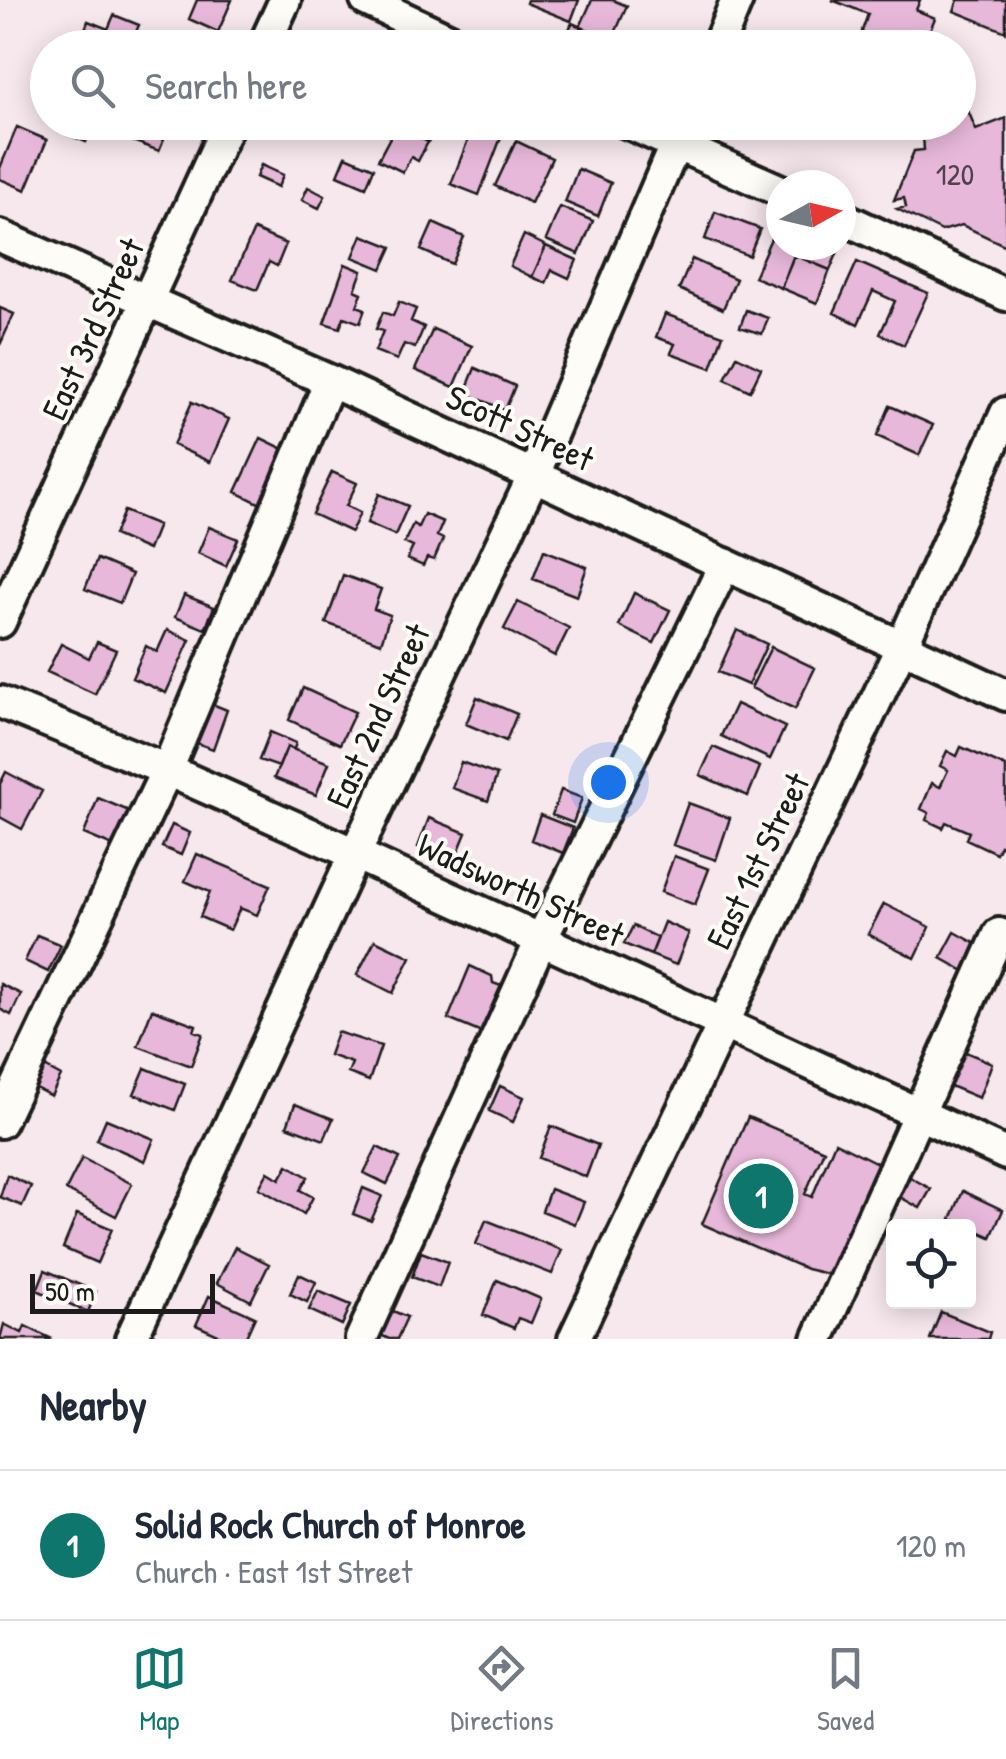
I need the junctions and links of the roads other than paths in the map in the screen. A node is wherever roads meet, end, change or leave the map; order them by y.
1 (285, 0) edge
2 (366, 0) edge
3 (737, 0) edge
4 (272, 30) edge
5 (429, 30) edge
6 (724, 30) edge
7 (221, 140) edge
8 (677, 140) edge
9 (691, 140) edge
10 (766, 182) edge
11 (856, 224) edge
12 (0, 236) edge
13 (1006, 295) edge
14 (146, 302) junction
15 (330, 381) junction
16 (1006, 413) edge
17 (533, 476) junction
18 (725, 564) junction
19 (0, 622) edge
20 (901, 648) junction
21 (1006, 695) edge
22 (0, 702) edge
23 (167, 770) junction
24 (354, 854) junction
25 (999, 934) dead end
26 (542, 940) junction
27 (721, 1024) junction
28 (918, 1114) junction
29 (0, 1122) edge
30 (1006, 1154) edge
31 (132, 1339) edge
32 (361, 1339) edge
33 (574, 1339) edge
34 (818, 1339) edge

1 - 4 street
2 - 5 street
3 - 6 street
7 - 14 street, East 3rd Street
8 - 17 street, East 2nd Street
9 - 10 street
11 - 13 street
12 - 14 street, Scott Street
14 - 15 street, Scott Street
14 - 19 street, East 3rd Street
15 - 17 street, Scott Street
15 - 23 street
16 - 20 street, East 1st Street
17 - 18 street, Scott Street
17 - 24 street, East 2nd Street
18 - 20 street, Scott Street
18 - 26 street
20 - 21 street, Scott Street
20 - 27 street, East 1st Street
22 - 23 street, Wadsworth Street
23 - 24 street, Wadsworth Street
23 - 29 street
24 - 26 street, Wadsworth Street
24 - 31 street, East 2nd Street
25 - 28 street
26 - 27 street, Wadsworth Street
26 - 32 street
27 - 28 street, Wadsworth Street
27 - 33 street, East 1st Street
28 - 30 street, Wadsworth Street
28 - 34 street

